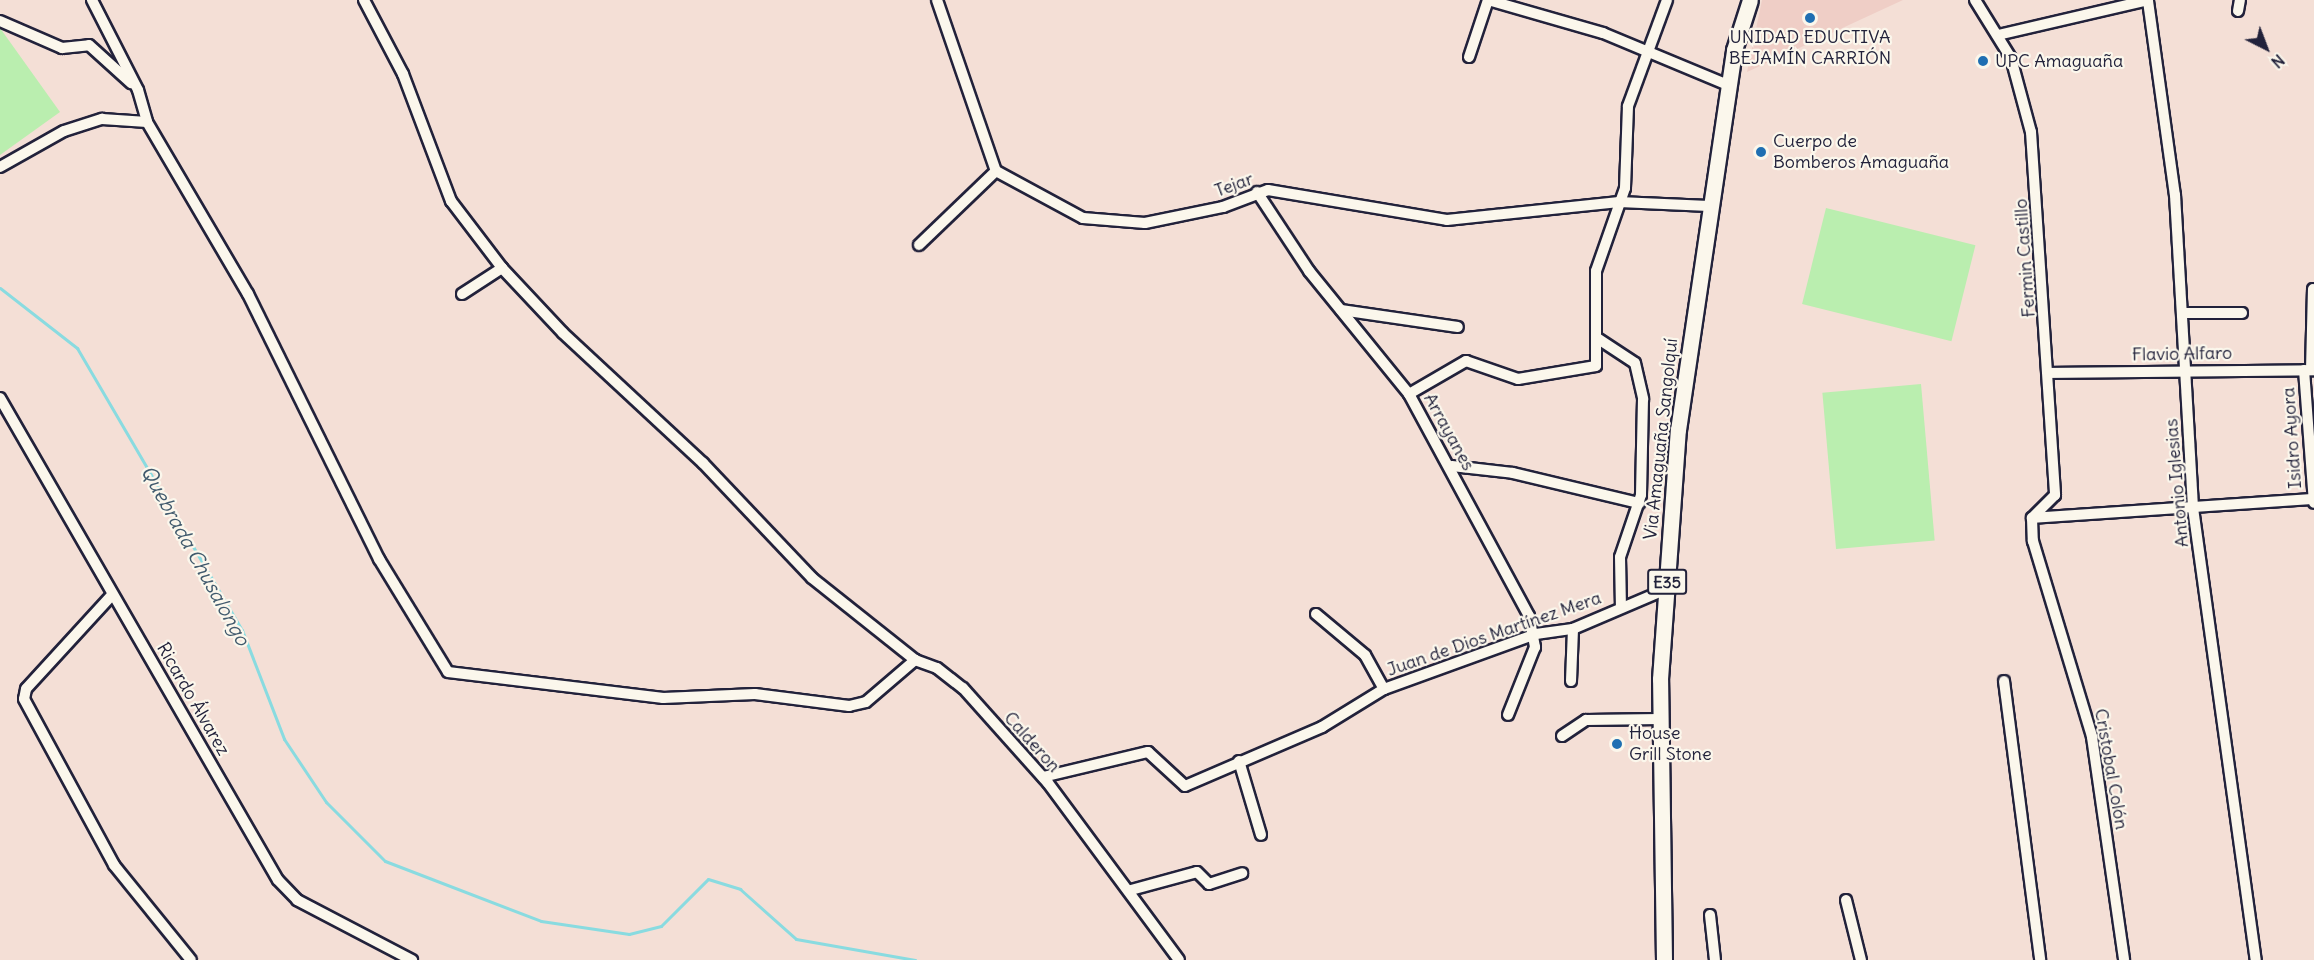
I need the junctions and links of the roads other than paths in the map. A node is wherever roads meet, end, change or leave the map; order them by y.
1 (92, 0) edge
2 (364, 0) edge
3 (937, 0) edge
4 (1488, 0) edge
5 (1667, 0) edge
6 (1750, 0) edge
7 (1975, 0) edge
8 (2148, 0) edge
9 (0, 21) edge
10 (1998, 35) junction
11 (1649, 55) junction
12 (1468, 57) dead end
13 (1728, 84) junction
14 (138, 90) junction
15 (147, 122) junction
16 (0, 167) edge
17 (996, 171) junction
18 (1257, 192) junction
19 (1619, 202) junction
20 (1709, 206) junction
21 (919, 245) dead end
22 (502, 268) junction
23 (2313, 289) edge
24 (462, 294) dead end
25 (1341, 310) junction
26 (2183, 313) junction
27 (2242, 314) dead end
28 (1458, 327) dead end
29 (1597, 338) junction
30 (2184, 370) junction
31 (2310, 370) edge
32 (2049, 373) junction
33 (1409, 394) junction
34 (0, 398) edge
35 (1452, 466) junction
36 (2055, 495) junction
37 (2314, 500) edge
38 (1639, 503) junction
39 (2193, 508) junction
40 (2056, 515) junction
41 (2032, 518) junction
42 (1667, 589) junction
43 (112, 595) junction
44 (1621, 607) junction
45 (1316, 614) dead end
46 (1573, 629) junction
47 (1536, 634) junction
48 (915, 660) junction
49 (1571, 681) dead end
50 (2004, 681) dead end
51 (1384, 689) junction
52 (1508, 715) dead end
53 (1660, 719) junction
54 (1562, 736) dead end
55 (1239, 761) junction
56 (1043, 777) junction
57 (1262, 835) dead end
58 (1242, 873) dead end
59 (1131, 890) junction
60 (1846, 900) dead end
61 (1710, 915) dead end
62 (191, 960) edge
63 (412, 960) edge
64 (1179, 960) edge
65 (1664, 960) edge
66 (1715, 960) edge
67 (1861, 960) edge
68 (2040, 960) edge
69 (2124, 960) edge
70 (2256, 960) edge

1 - 14 street
2 - 22 street, Calderon
3 - 17 street
4 - 11 street
4 - 12 street
5 - 11 street
6 - 13 highway, Via Amaguaña Sangolquí / E35
7 - 10 street, Fermin Castillo
8 - 10 street
8 - 26 street, Antonio Iglesias
9 - 14 street
10 - 32 street, Fermin Castillo
11 - 13 street
11 - 19 street
13 - 20 highway, Via Amaguaña Sangolquí / E35
14 - 15 street
15 - 16 street
15 - 48 street
17 - 18 street, Tejar
17 - 21 street
18 - 19 street, Tejar
18 - 25 street, Arrayanes
19 - 20 street, Tejar
19 - 29 street
20 - 42 highway, Via Amaguaña Sangolquí / E35
22 - 24 street
22 - 48 street, Calderon
23 - 31 street, Isidro Ayora
25 - 28 street
25 - 33 street, Arrayanes
26 - 27 street
26 - 30 street, Antonio Iglesias
29 - 33 street
29 - 38 street
30 - 31 street, Flavio Alfaro
30 - 32 street, Flavio Alfaro
30 - 39 street, Antonio Iglesias
31 - 37 street, Isidro Ayora
32 - 36 street, Fermin Castillo
33 - 35 street, Arrayanes
34 - 43 street, Ricardo Álvarez
35 - 38 street
35 - 47 street, Arrayanes
36 - 40 street, Fermin Castillo
36 - 41 street
37 - 39 street
38 - 44 street
39 - 40 street
39 - 70 street, Antonio Iglesias
40 - 41 street
41 - 69 street, Cristobal Colón
42 - 44 street, Juan de Dios Martínez Mera
42 - 53 highway, Via Amaguaña Sangolquí / E35
43 - 62 street
43 - 63 street, Ricardo Álvarez
44 - 46 street, Juan de Dios Martínez Mera
45 - 51 street
46 - 47 street, Juan de Dios Martínez Mera
46 - 49 street
47 - 51 street, Juan de Dios Martínez Mera
47 - 52 street
48 - 56 street, Calderon
50 - 68 street
51 - 55 street, Juan de Dios Martínez Mera
53 - 54 street
53 - 65 highway, Via Amaguaña Sangolquí / E35
55 - 56 street, Juan de Dios Martínez Mera
55 - 57 street
56 - 59 street, Calderon
58 - 59 street
59 - 64 street, Calderon
60 - 67 street
61 - 66 street

